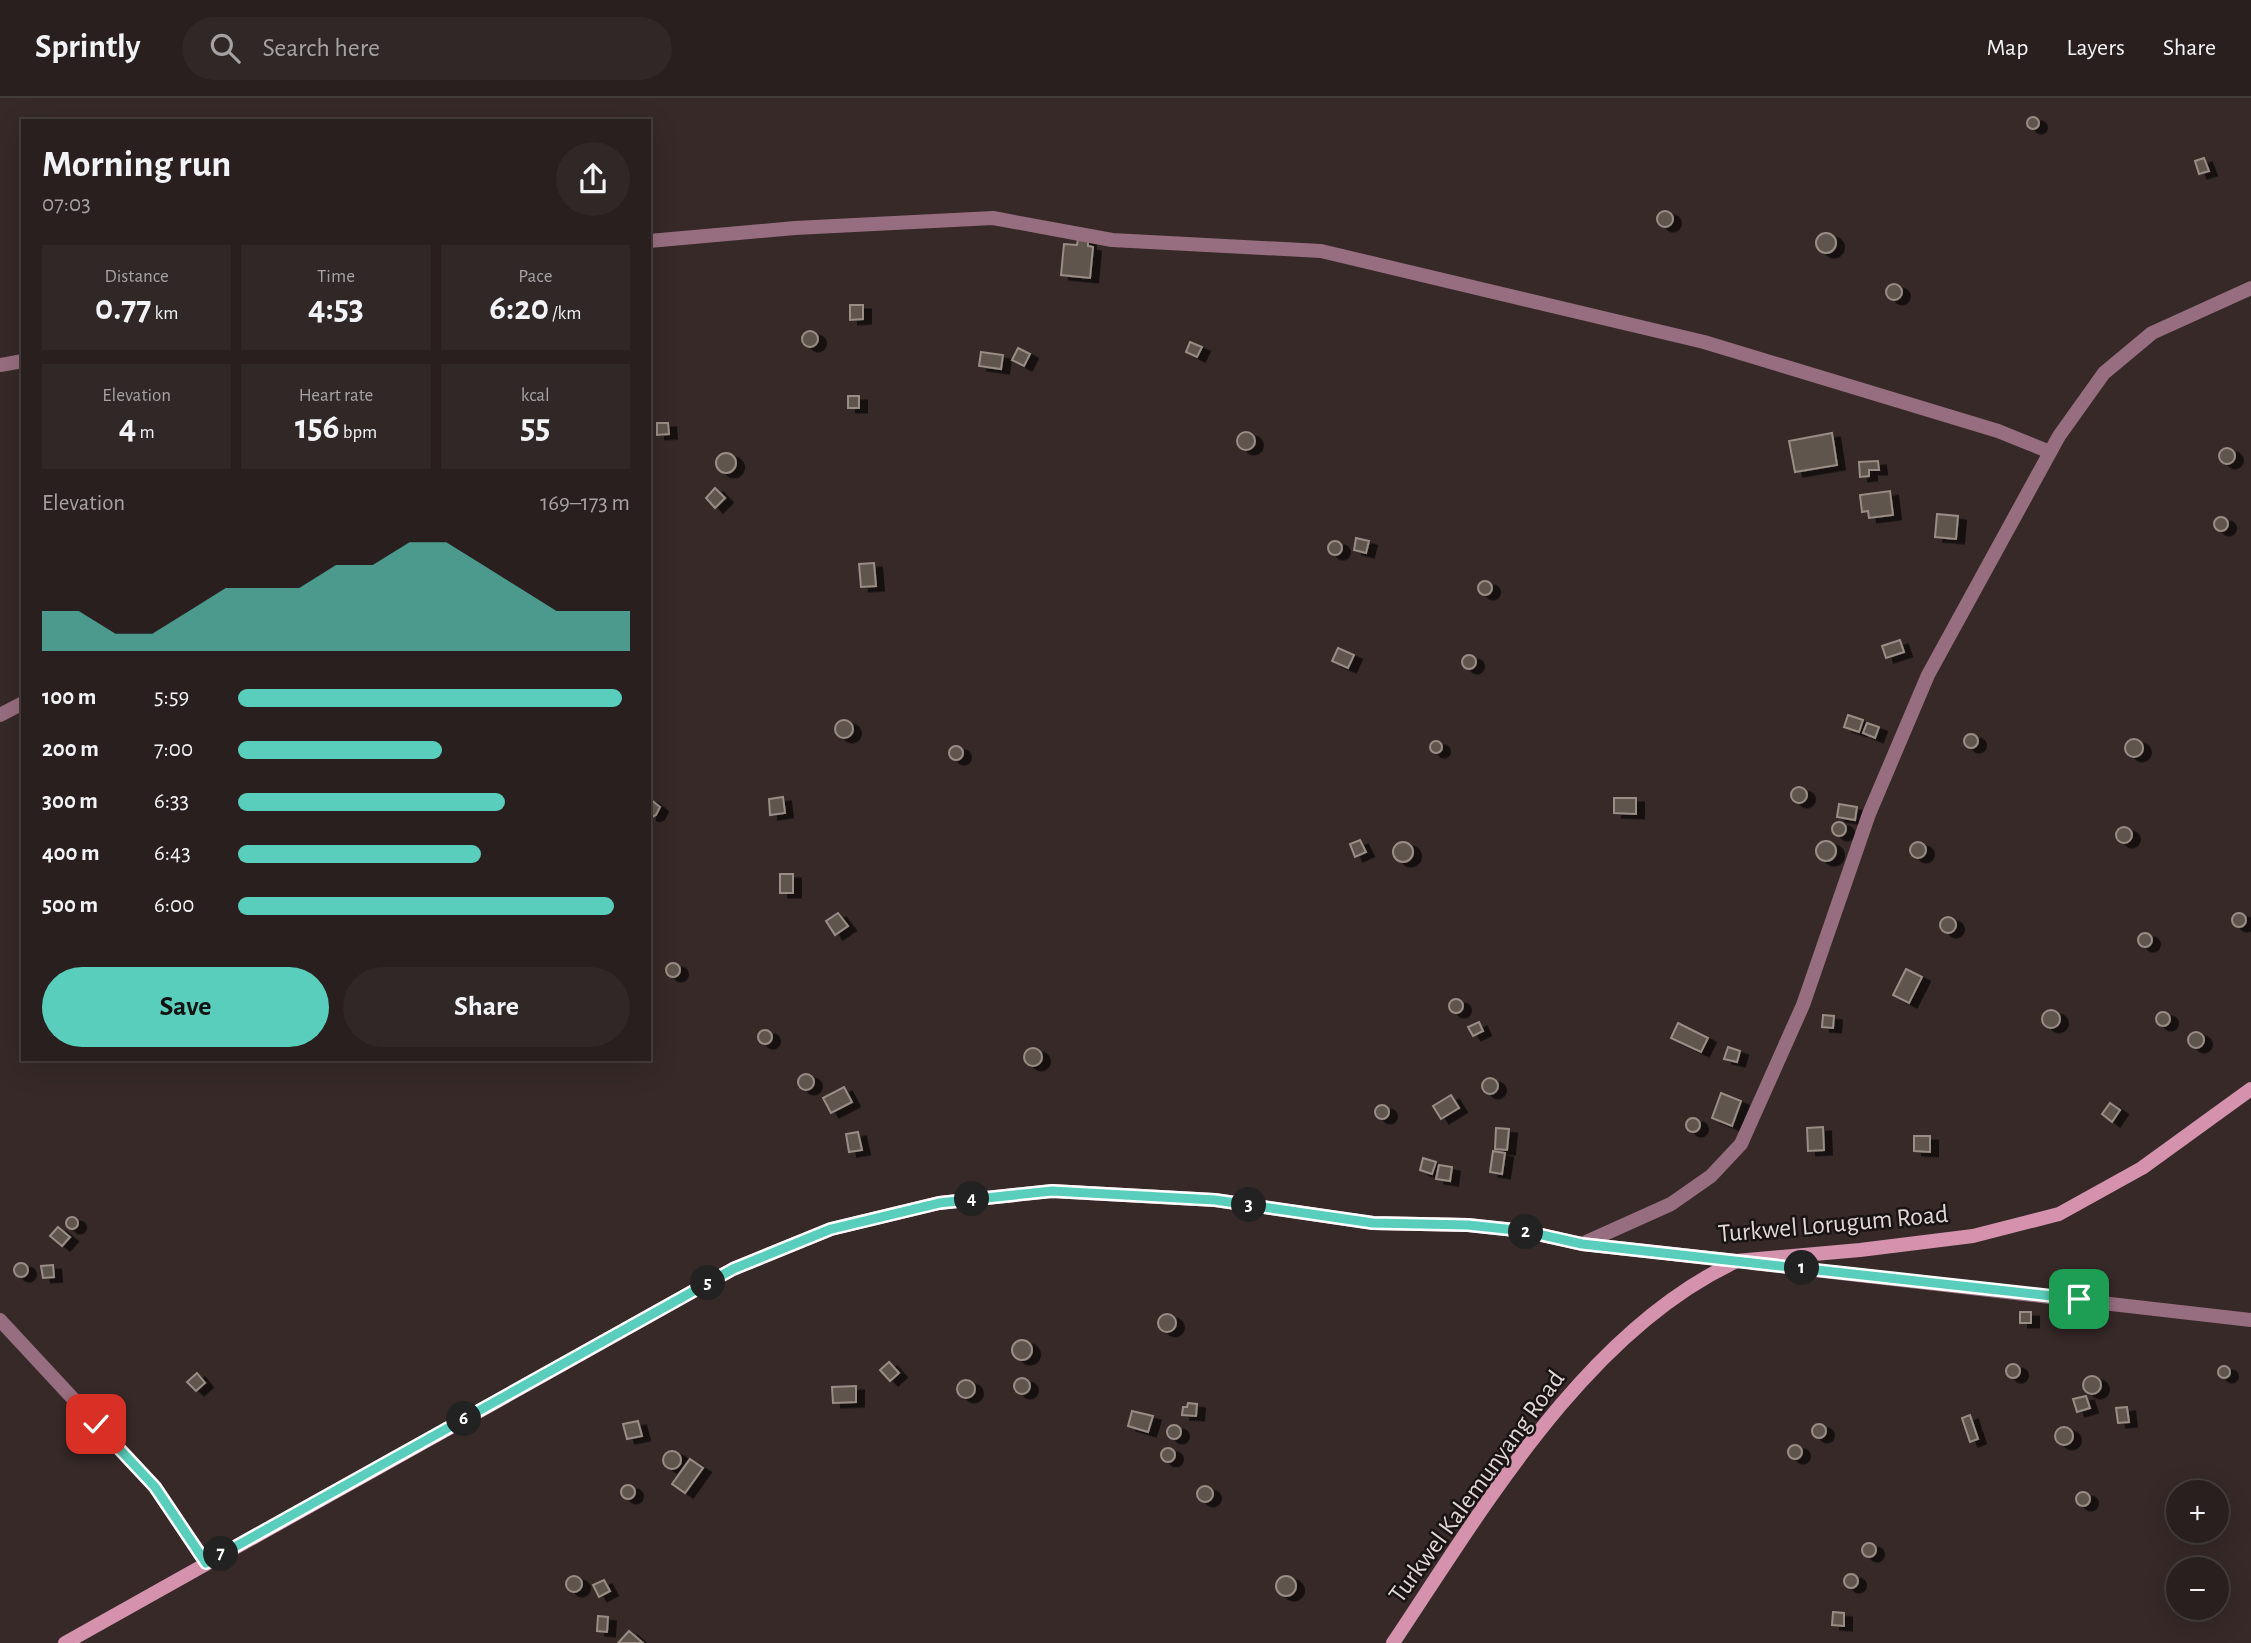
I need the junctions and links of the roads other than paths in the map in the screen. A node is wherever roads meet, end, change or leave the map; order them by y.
1 (651, 241) edge
2 (2251, 288) edge
3 (21, 361) edge
4 (0, 365) edge
5 (2050, 452) junction
6 (21, 704) edge
7 (0, 715) edge
8 (2251, 1088) edge
9 (1582, 1244) junction
10 (1736, 1261) junction
11 (0, 1320) edge
12 (2251, 1320) edge
13 (206, 1563) junction
14 (65, 1643) edge
15 (1393, 1643) edge

1 - 5 street
2 - 5 street
3 - 4 street
5 - 9 street
6 - 7 street
8 - 10 main road, Turkwel Lorugum Road
9 - 10 main road, Turkwel Lorugum Road
9 - 13 main road, Turkwel Lorugum Road
10 - 12 street
10 - 15 main road, Turkwel Kalemunyang Road
11 - 13 street
13 - 14 main road, Turkwel Lorugum Road

